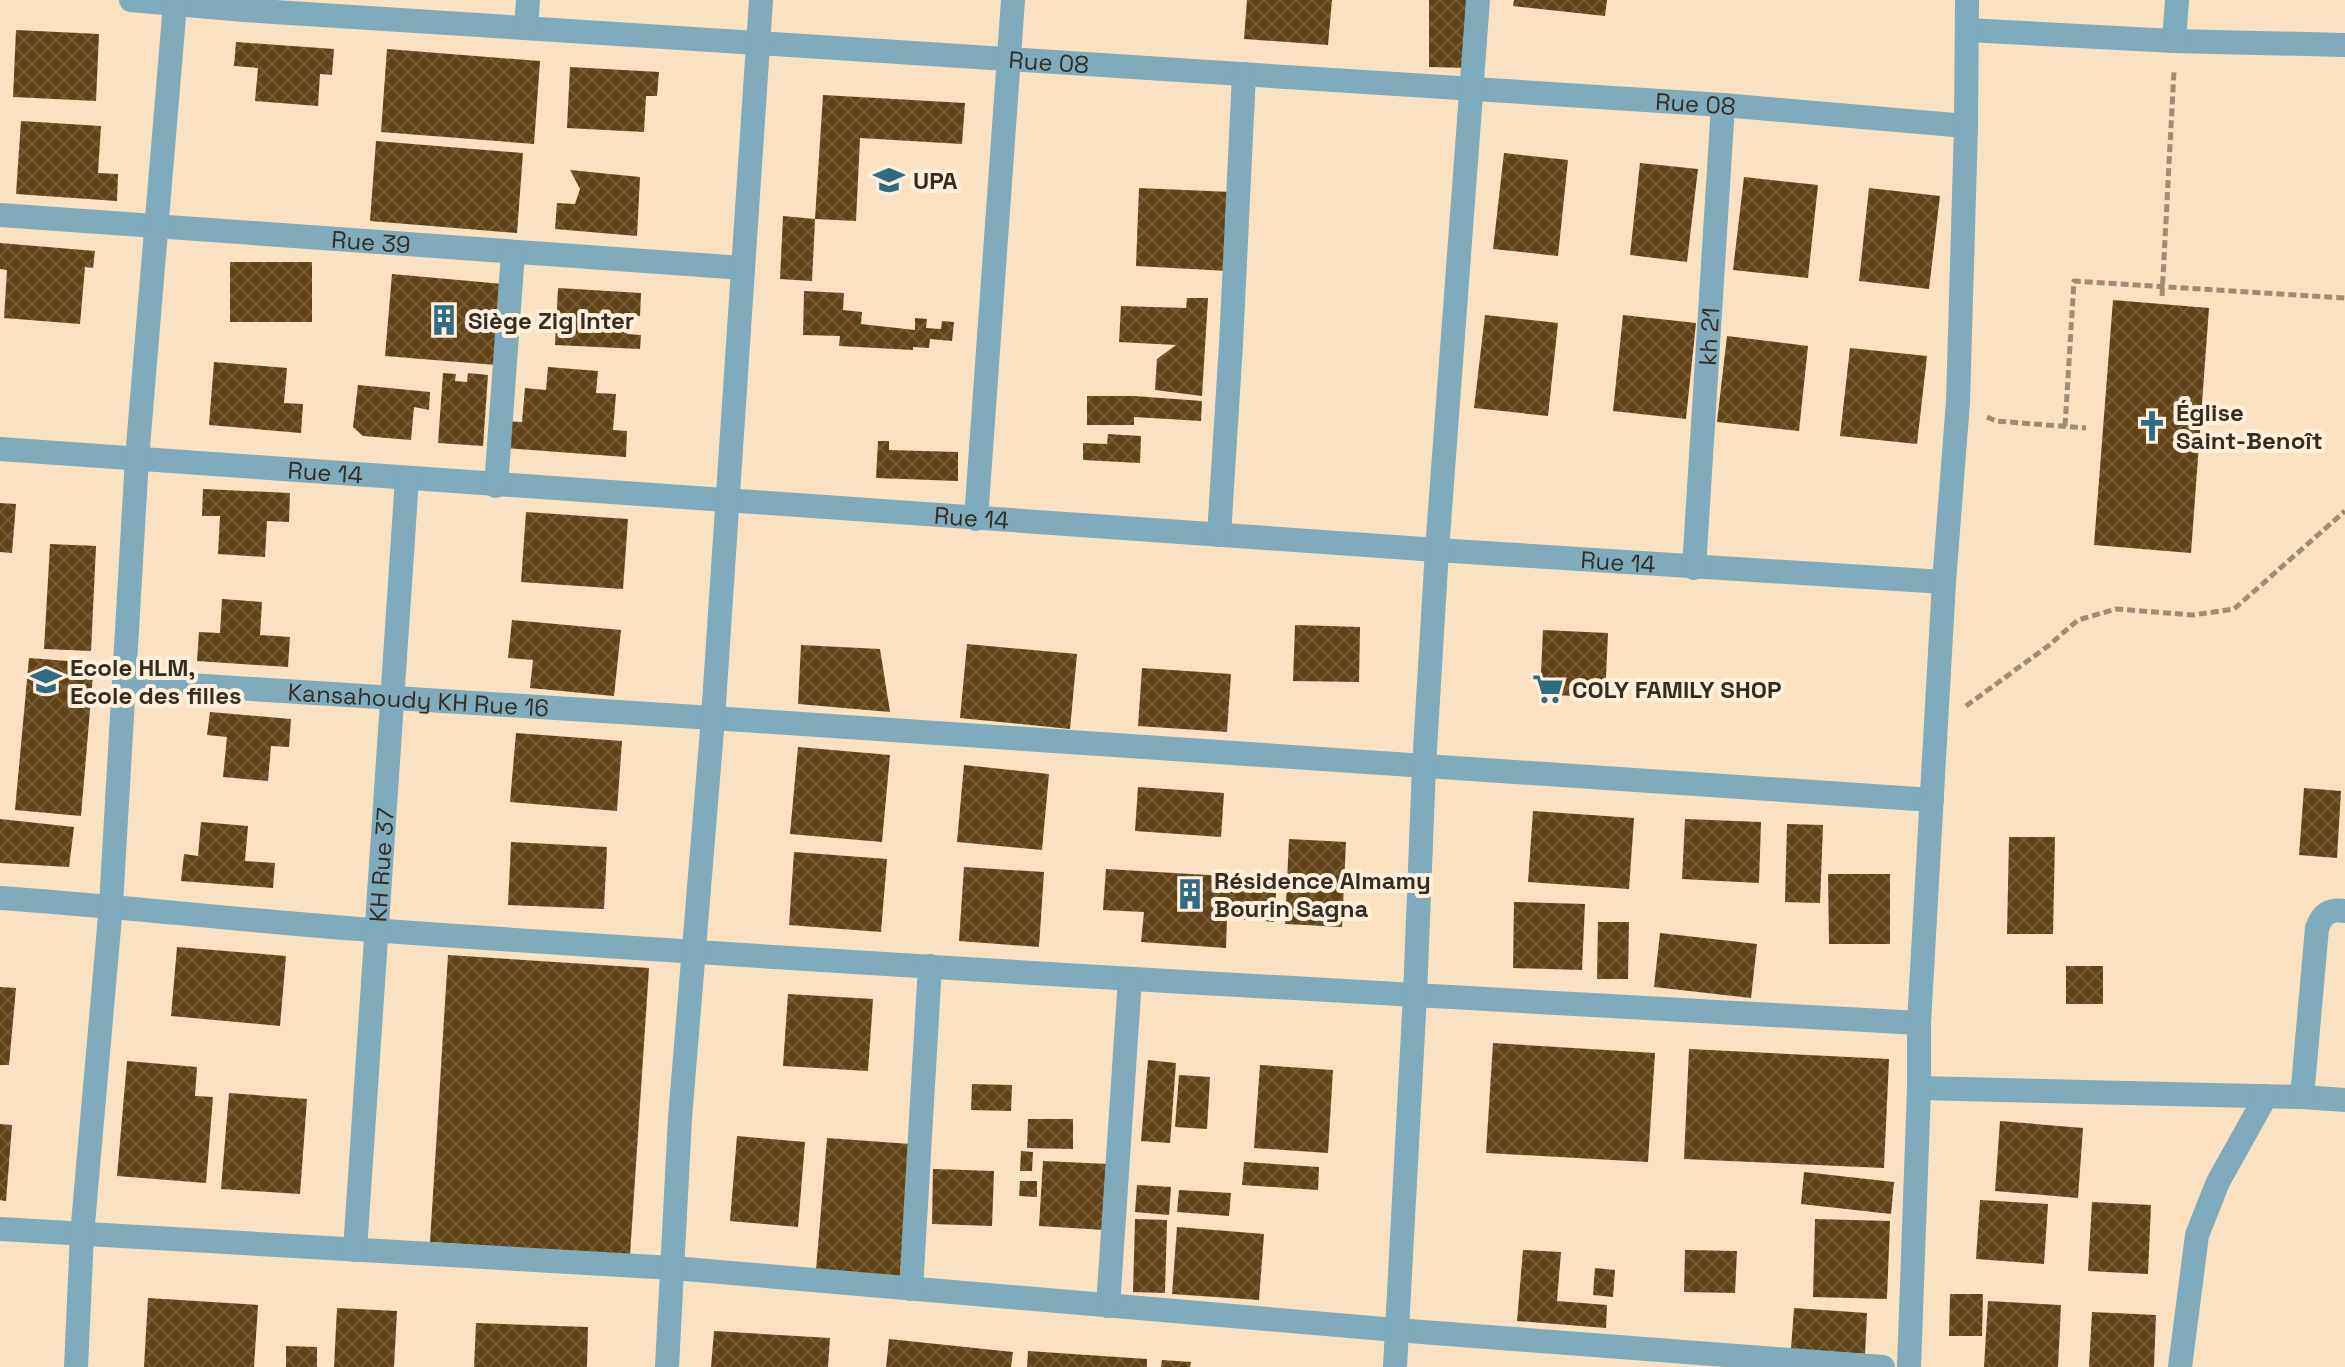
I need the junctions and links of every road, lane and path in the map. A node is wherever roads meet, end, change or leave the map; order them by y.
1 (131, 0) edge
2 (528, 0) edge
3 (761, 0) edge
4 (1013, 0) edge
5 (1478, 0) edge
6 (1967, 0) edge
7 (2177, 0) edge
8 (175, 4) junction
9 (244, 5) edge
10 (526, 28) junction
11 (1967, 30) junction
12 (2174, 41) junction
13 (758, 43) junction
14 (2345, 45) edge
15 (1008, 59) junction
16 (1244, 74) junction
17 (1472, 89) junction
18 (1723, 105) junction
19 (1966, 126) junction
20 (0, 215) edge
21 (155, 227) junction
22 (513, 253) junction
23 (743, 268) junction
24 (2162, 286) junction
25 (2162, 296) dead end
26 (2345, 298) edge
27 (1958, 402) junction
28 (2065, 426) junction
29 (2086, 428) dead end
30 (0, 449) edge
31 (137, 458) junction
32 (407, 479) junction
33 (496, 486) junction
34 (728, 501) junction
35 (2345, 511) edge
36 (976, 519) junction
37 (1219, 535) junction
38 (1437, 550) junction
39 (1694, 568) junction
40 (1944, 582) junction
41 (125, 681) junction
42 (393, 697) junction
43 (713, 718) junction
44 (1936, 728) junction
45 (1424, 766) junction
46 (1932, 800) junction
47 (0, 898) edge
48 (111, 905) junction
49 (2345, 911) edge
50 (377, 931) junction
51 (692, 952) junction
52 (930, 966) junction
53 (1130, 979) junction
54 (1415, 995) junction
55 (1919, 1023) junction
56 (1919, 1088) junction
57 (2266, 1096) junction
58 (2302, 1097) junction
59 (2345, 1100) edge
60 (0, 1229) edge
61 (82, 1235) junction
62 (355, 1250) junction
63 (673, 1268) junction
64 (911, 1289) junction
65 (1108, 1306) junction
66 (1396, 1330) junction
67 (76, 1367) edge
68 (667, 1367) edge
69 (1395, 1367) edge
70 (1883, 1367) edge
71 (1909, 1367) edge
72 (2180, 1367) edge

1 - 8 street, Rue 08
2 - 10 street
3 - 13 street
4 - 15 street
5 - 17 street
6 - 11 street
7 - 12 street
8 - 9 street, Rue 08
8 - 21 street
9 - 10 street, Rue 08
10 - 13 street, Rue 08
11 - 12 street
11 - 19 street
12 - 14 street
12 - 24 path
13 - 15 street, Rue 08
13 - 23 street
15 - 16 street, Rue 08
15 - 36 street
16 - 17 street, Rue 08
16 - 37 street
17 - 18 street, Rue 08
17 - 38 street
18 - 19 street, Rue 08
18 - 39 street, kh 21
19 - 27 street
20 - 21 street, Rue 39
21 - 22 street, Rue 39
21 - 31 street
22 - 23 street, Rue 39
22 - 33 street
23 - 34 street
24 - 25 path
24 - 26 path
24 - 28 path
27 - 28 path
27 - 40 street
28 - 29 path
30 - 31 street, Rue 14
31 - 32 street, Rue 14
31 - 41 street
32 - 33 street, Rue 14
32 - 42 street, KH Rue 37
33 - 34 street, Rue 14
34 - 36 street, Rue 14
34 - 43 street
35 - 44 path
36 - 37 street, Rue 14
37 - 38 street, Rue 14
38 - 39 street, Rue 14
38 - 45 street
39 - 40 street, Rue 14
40 - 44 street
41 - 42 street, Kansahoudy KH Rue 16
41 - 48 street
42 - 43 street, Kansahoudy KH Rue 16
42 - 50 street, KH Rue 37
43 - 45 street, Kansahoudy KH Rue 16
43 - 51 street
44 - 46 street
45 - 46 street, Kansahoudy KH Rue 16
45 - 54 street
46 - 55 street
47 - 48 street
48 - 50 street
48 - 61 street
49 - 58 street
50 - 51 street
50 - 62 street, KH Rue 37
51 - 52 street
51 - 63 street
52 - 53 street
52 - 64 street
53 - 54 street
53 - 65 street
54 - 55 street
54 - 66 street
55 - 56 street
56 - 57 street
56 - 71 street
57 - 58 street
57 - 72 street
58 - 59 street
60 - 61 street
61 - 62 street
61 - 67 street
62 - 63 street
63 - 64 street
63 - 68 street
64 - 65 street
65 - 66 street
66 - 69 street
66 - 70 street

